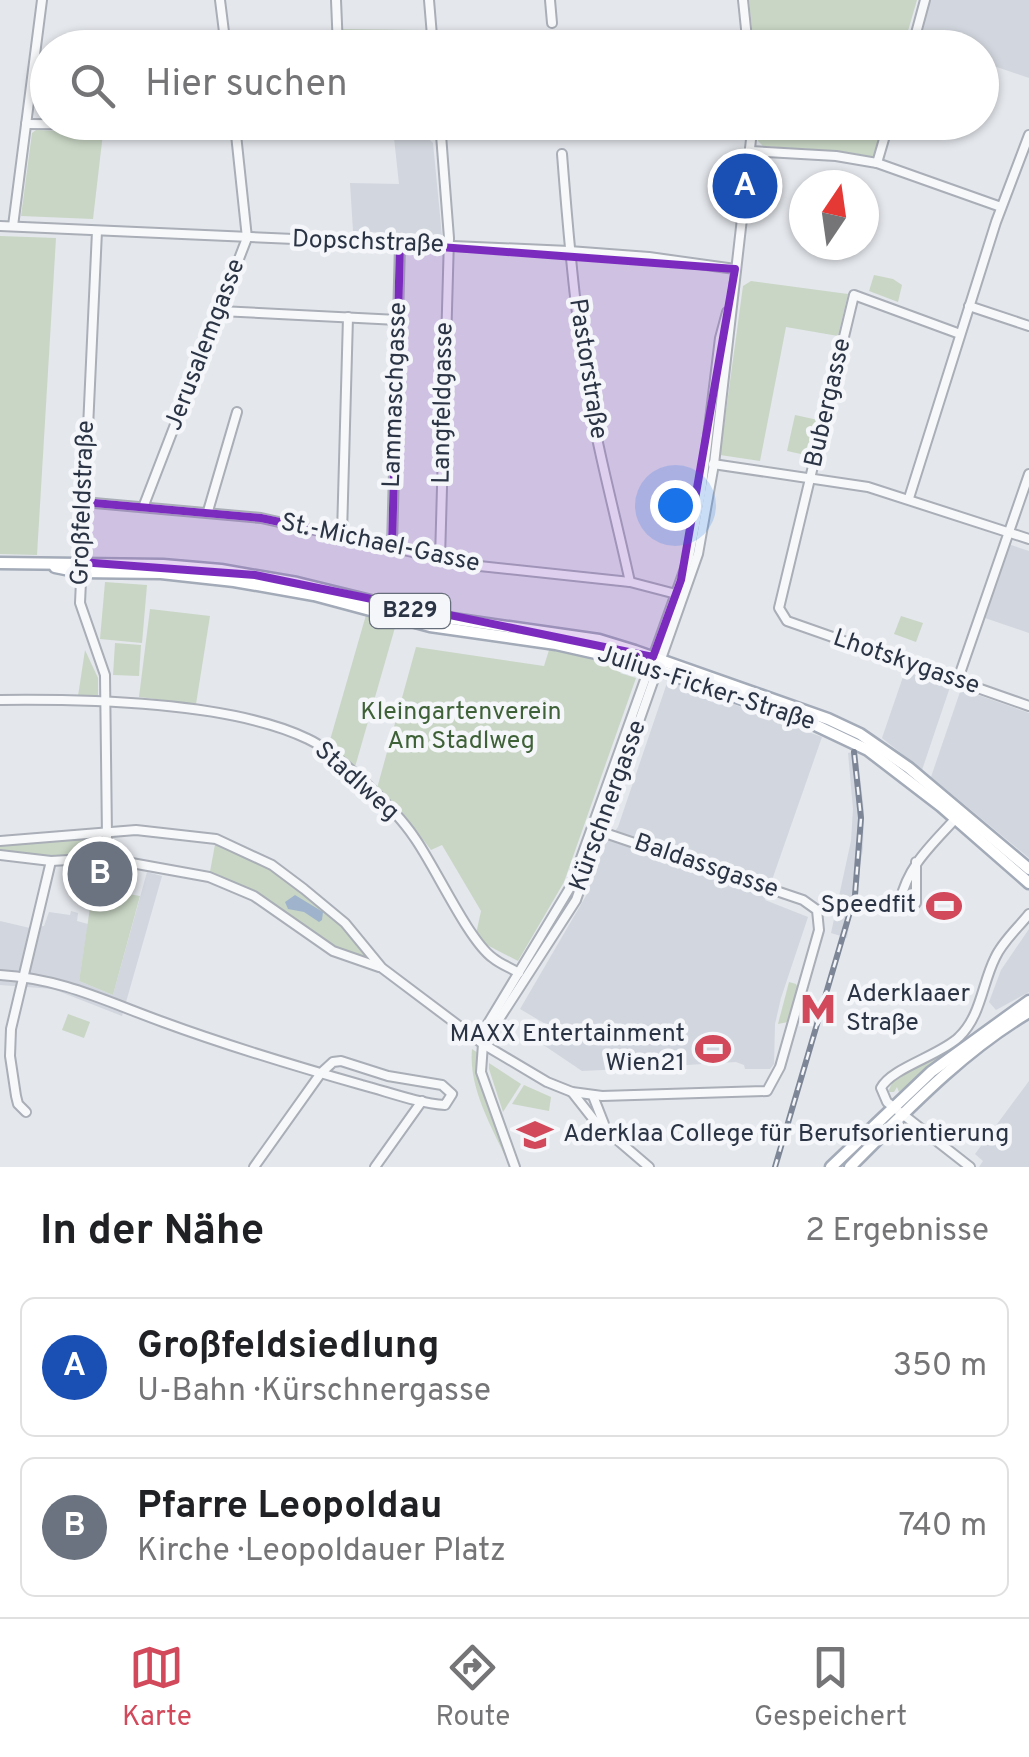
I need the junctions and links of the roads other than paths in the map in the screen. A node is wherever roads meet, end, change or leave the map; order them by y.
1 (42, 0) edge
2 (220, 0) edge
3 (336, 0) edge
4 (429, 0) edge
5 (550, 0) edge
6 (743, 0) edge
7 (925, 0) edge
8 (552, 24) dead end
9 (38, 30) edge
10 (224, 30) edge
11 (337, 30) edge
12 (432, 30) edge
13 (746, 30) edge
14 (917, 30) edge
15 (30, 93) edge
16 (26, 124) junction
17 (30, 124) edge
18 (1029, 135) edge
19 (237, 140) edge
20 (441, 140) edge
21 (752, 140) edge
22 (884, 140) edge
23 (751, 151) junction
24 (562, 154) dead end
25 (877, 163) junction
26 (1001, 207) junction
27 (0, 226) edge
28 (13, 226) junction
29 (97, 230) junction
30 (247, 238) junction
31 (400, 244) junction
32 (448, 247) junction
33 (569, 251) junction
34 (735, 269) junction
35 (970, 306) junction
36 (220, 311) junction
37 (348, 318) junction
38 (398, 320) junction
39 (1029, 326) edge
40 (960, 334) junction
41 (237, 412) dead end
42 (708, 463) junction
43 (1029, 474) edge
44 (812, 478) junction
45 (909, 498) junction
46 (84, 502) junction
47 (144, 505) junction
48 (208, 511) junction
49 (1008, 532) junction
50 (342, 534) junction
51 (1029, 539) edge
52 (392, 546) junction
53 (440, 559) junction
54 (0, 562) edge
55 (80, 567) junction
56 (630, 582) junction
57 (676, 594) junction
58 (784, 620) joint
59 (656, 664) junction
60 (958, 682) junction
61 (0, 700) edge
62 (107, 702) junction
63 (1029, 706) edge
64 (958, 815) junction
65 (597, 830) junction
66 (105, 832) junction
67 (0, 840) edge
68 (0, 855) edge
69 (104, 858) junction
70 (51, 860) junction
71 (916, 862) junction
72 (1029, 868) edge
73 (1029, 882) edge
74 (1029, 914) edge
75 (382, 968) junction
76 (520, 972) junction
77 (0, 976) edge
78 (22, 977) junction
79 (1029, 1001) edge
80 (1029, 1012) edge
81 (483, 1044) junction
82 (321, 1074) junction
83 (572, 1092) junction
84 (592, 1096) junction
85 (422, 1101) junction
86 (892, 1106) junction
87 (26, 1112) dead end
88 (588, 1113) junction
89 (903, 1114) junction
90 (606, 1128) junction
91 (254, 1167) edge
92 (375, 1167) edge
93 (515, 1167) edge
94 (649, 1167) edge
95 (831, 1167) edge
96 (850, 1167) edge
97 (970, 1167) edge

1 - 9 street
2 - 10 street
3 - 11 street
4 - 12 street
5 - 8 street
6 - 13 street
7 - 14 street
15 - 16 street
16 - 17 street
16 - 28 street
18 - 26 street
19 - 30 street, Jerusalemgasse
20 - 32 street, Langfeldgasse
21 - 23 street, Kürschnergasse
22 - 25 street
23 - 25 street
23 - 34 street, Kürschnergasse
24 - 33 street, Pastorstraße
25 - 26 street
26 - 35 street
27 - 28 street, Dopschstraße
28 - 29 street, Dopschstraße
29 - 30 street, Dopschstraße
29 - 46 street, Großfeldstraße
30 - 31 street, Dopschstraße
30 - 36 street, Jerusalemgasse
31 - 32 street, Dopschstraße
31 - 38 street, Lammaschgasse
32 - 33 street, Dopschstraße
32 - 53 street, Langfeldgasse
33 - 34 street, Dopschstraße
33 - 56 street, Pastorstraße
34 - 42 street, Kürschnergasse
35 - 39 street
35 - 40 street
36 - 37 street
36 - 47 street, Jerusalemgasse
37 - 38 street
37 - 50 street
38 - 52 street, Lammaschgasse
40 - 44 street, Bubergasse
40 - 45 street
41 - 48 street
42 - 44 street
42 - 57 street, Kürschnergasse
42 - 59 street, Kürschnergasse
43 - 49 street
44 - 45 street
44 - 58 street, Bubergasse
45 - 49 street
46 - 47 street, St.-Michael-Gasse
46 - 55 street, Großfeldstraße
47 - 48 street, St.-Michael-Gasse
48 - 50 street, St.-Michael-Gasse
49 - 51 street
49 - 60 street
50 - 52 street, St.-Michael-Gasse
52 - 53 street, St.-Michael-Gasse
53 - 56 street, St.-Michael-Gasse
54 - 55 main road, Julius-Ficker-Straße / B229
55 - 59 main road, Julius-Ficker-Straße / B229
55 - 62 street, Großfeldstraße
56 - 57 street, St.-Michael-Gasse
57 - 59 street, Kürschnergasse
58 - 60 street, Lhotskygasse
59 - 64 main road, Julius-Ficker-Straße / B229
59 - 65 street, Kürschnergasse
60 - 63 street, Lhotskygasse
61 - 62 street, Stadlweg
62 - 66 street, Großfeldstraße
62 - 76 street, Stadlweg
64 - 71 street
64 - 72 main road, Julius-Ficker-Straße / B229
64 - 73 main road, Julius-Ficker-Straße / B229
65 - 76 street, Kürschnergasse
65 - 81 street, Kürschnergasse
65 - 84 street, Baldassgasse
66 - 67 street
66 - 69 street, Großfeldstraße
66 - 75 street
68 - 70 street
69 - 70 street
69 - 75 street
70 - 78 street
71 - 71 street
74 - 86 street
75 - 81 street
76 - 81 street, Kürschnergasse
77 - 78 street
78 - 82 street
78 - 87 street
79 - 86 main road
80 - 89 main road
81 - 83 street
81 - 93 street
82 - 85 street
82 - 85 street
82 - 91 street
83 - 84 street
83 - 88 street
84 - 88 street
84 - 90 street
85 - 92 street
86 - 89 street
86 - 95 main road
88 - 90 street
89 - 96 main road
89 - 97 street
90 - 94 street

